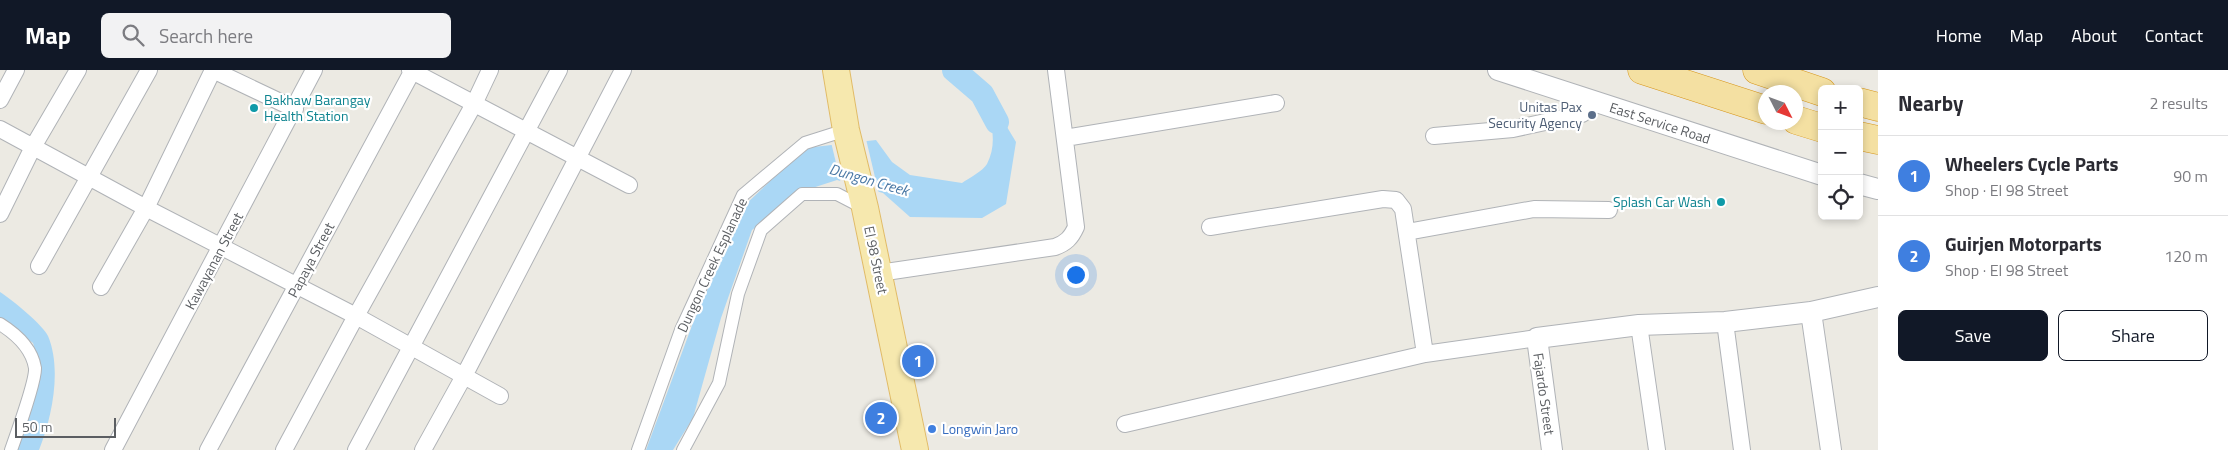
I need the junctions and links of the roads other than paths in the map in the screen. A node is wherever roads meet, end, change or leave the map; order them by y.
1 (16, 70) edge
2 (78, 70) edge
3 (149, 70) edge
4 (213, 70) edge
5 (314, 70) edge
6 (412, 70) edge
7 (490, 70) edge
8 (559, 70) edge
9 (623, 70) edge
10 (836, 70) edge
11 (1056, 70) edge
12 (1498, 70) edge
13 (1642, 70) edge
14 (1757, 70) edge
15 (1818, 91) edge
16 (0, 100) edge
17 (1597, 102) junction
18 (1276, 103) dead end
19 (1863, 103) edge
20 (474, 104) junction
21 (1878, 106) edge
22 (1758, 107) edge
23 (295, 109) junction
24 (1803, 122) edge
25 (1818, 127) edge
26 (0, 129) edge
27 (846, 130) junction
28 (526, 132) junction
29 (1434, 136) dead end
30 (1863, 137) edge
31 (1065, 138) junction
32 (1878, 140) edge
33 (34, 147) junction
34 (577, 158) junction
35 (1818, 174) edge
36 (88, 176) junction
37 (629, 185) dead end
38 (1863, 185) edge
39 (1878, 188) edge
40 (146, 208) junction
41 (865, 208) junction
42 (1609, 210) dead end
43 (0, 214) edge
44 (1210, 227) dead end
45 (1407, 232) junction
46 (222, 246) junction
47 (39, 266) dead end
48 (879, 272) junction
49 (298, 285) junction
50 (101, 288) dead end
51 (1878, 297) edge
52 (1811, 312) junction
53 (356, 316) junction
54 (1725, 322) junction
55 (0, 324) edge
56 (1639, 325) junction
57 (1537, 338) junction
58 (411, 346) junction
59 (1425, 354) junction
60 (464, 376) junction
61 (500, 396) dead end
62 (1125, 424) dead end
63 (11, 450) edge
64 (113, 450) edge
65 (208, 450) edge
66 (284, 450) edge
67 (356, 450) edge
68 (423, 450) edge
69 (638, 450) edge
70 (683, 450) edge
71 (915, 450) edge
72 (1552, 450) edge
73 (1657, 450) edge
74 (1742, 450) edge
75 (1831, 450) edge

1 - 16 street
2 - 33 street
3 - 36 street
4 - 23 street
4 - 40 street
5 - 23 street, Kawayanan Street
6 - 20 street
6 - 49 street, Papaya Street
7 - 20 street
8 - 28 street
9 - 34 street
10 - 27 main road, El 98 Street
11 - 31 street
12 - 17 street, East Service Road
13 - 22 highway
14 - 15 highway
17 - 29 street
17 - 35 street, East Service Road
18 - 31 street
19 - 21 highway
20 - 28 street
20 - 53 street
23 - 46 street, Kawayanan Street
24 - 25 highway
26 - 33 street
27 - 41 main road, El 98 Street
27 - 69 street, Dungon Creek Esplanade
28 - 34 street
28 - 58 street
30 - 32 highway
31 - 48 street
33 - 36 street
33 - 43 street
34 - 37 street
34 - 60 street
36 - 40 street
36 - 47 street
38 - 39 street
40 - 46 street
40 - 50 street
41 - 48 main road, El 98 Street
41 - 70 street
42 - 45 street
44 - 45 street
45 - 59 street
46 - 49 street
46 - 64 street, Kawayanan Street
48 - 71 main road, El 98 Street
49 - 53 street
49 - 65 street, Papaya Street
51 - 52 street
52 - 54 street
52 - 75 street
53 - 58 street
53 - 66 street
54 - 56 street
54 - 74 street
55 - 63 street
56 - 57 street
56 - 73 street
57 - 59 street
57 - 72 street, Fajardo Street
58 - 60 street
58 - 67 street
59 - 62 street
60 - 61 street
60 - 68 street

